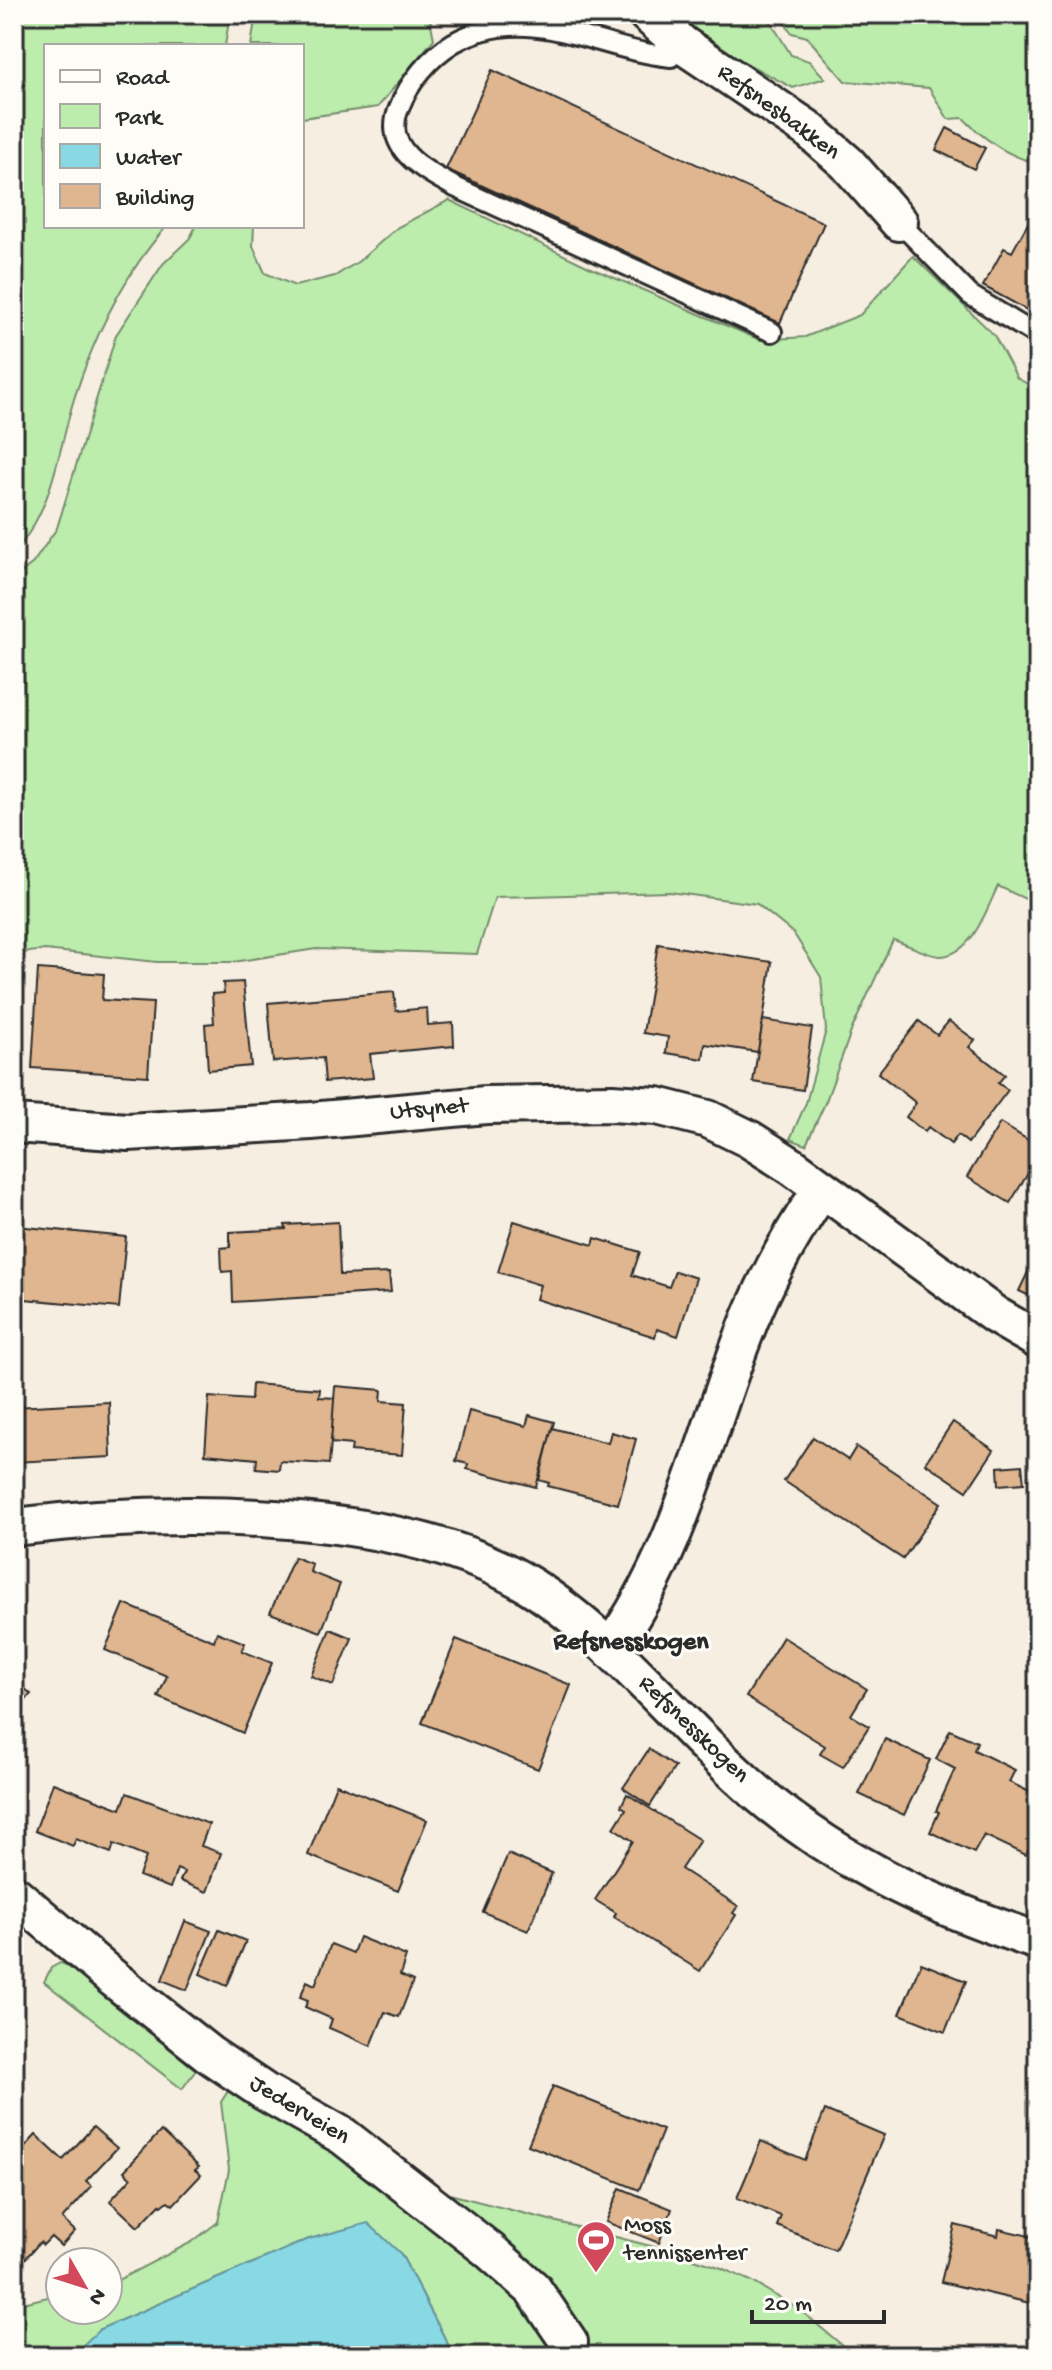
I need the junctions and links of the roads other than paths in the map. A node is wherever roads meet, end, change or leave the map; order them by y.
1 (647, 14) edge
2 (683, 45) junction
3 (899, 222) joint
4 (772, 332) dead end
5 (1038, 336) edge
6 (14, 1124) edge
7 (822, 1189) junction
8 (1038, 1340) edge
9 (14, 1527) edge
10 (610, 1649) junction
11 (14, 1894) edge
12 (1038, 1941) edge
13 (571, 2349) edge

1 - 2 street, Refsnesbakken
2 - 3 street, Refsnesbakken
2 - 4 lane
3 - 5 lane
6 - 7 street, Utsynet
7 - 8 street, Utsynet
7 - 10 street
9 - 10 street, Refsnesskogen
10 - 12 street, Refsnesskogen
11 - 13 street, Jederveien

